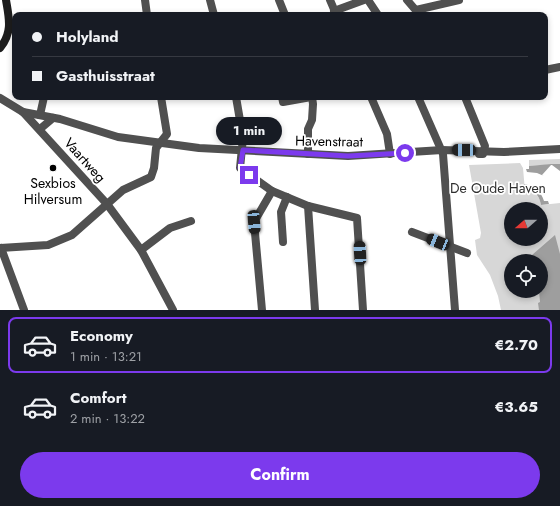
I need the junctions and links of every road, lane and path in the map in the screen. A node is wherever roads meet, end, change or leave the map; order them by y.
1 (6, 0) edge
2 (145, 0) edge
3 (210, 0) edge
4 (279, 0) edge
5 (330, 0) edge
6 (364, 0) edge
7 (368, 0) edge
8 (408, 0) edge
9 (459, 0) edge
10 (147, 12) edge
11 (213, 12) edge
12 (284, 12) edge
13 (335, 12) edge
14 (337, 12) edge
15 (376, 12) edge
16 (417, 12) edge
17 (421, 12) edge
18 (12, 24) edge
19 (0, 48) edge
20 (560, 67) edge
21 (548, 69) edge
22 (0, 98) edge
23 (43, 100) edge
24 (162, 100) edge
25 (237, 100) edge
26 (283, 100) edge
27 (294, 100) edge
28 (312, 100) edge
29 (372, 100) edge
30 (419, 100) edge
31 (466, 100) edge
32 (23, 112) junction
33 (41, 113) junction
34 (53, 118) junction
35 (40, 129) junction
36 (158, 145) junction
37 (560, 148) edge
38 (243, 150) junction
39 (442, 152) junction
40 (484, 152) junction
41 (308, 154) junction
42 (390, 154) junction
43 (272, 191) junction
44 (287, 197) junction
45 (107, 204) junction
46 (308, 206) junction
47 (191, 221) dead end
48 (412, 232) dead end
49 (283, 242) dead end
50 (1, 248) edge
51 (451, 248) junction
52 (141, 250) junction
53 (467, 254) dead end
54 (24, 310) edge
55 (173, 310) edge
56 (262, 310) edge
57 (315, 310) edge
58 (363, 310) edge
59 (455, 310) edge

1 - 18 main road
2 - 10 street
3 - 11 street
4 - 12 street
5 - 13 street
6 - 14 street
7 - 15 street
8 - 16 street
9 - 17 street
18 - 19 main road
20 - 21 street
22 - 32 street, Vaartweg
23 - 33 street
24 - 36 street
25 - 38 street
26 - 27 street
28 - 41 street
29 - 42 street
30 - 39 street
31 - 40 street
32 - 33 street, Havenstraat
32 - 35 street, Vaartweg
33 - 34 street, Havenstraat
34 - 35 street
34 - 36 street, Havenstraat
35 - 45 street, Vaartweg
36 - 38 street, Havenstraat
36 - 45 street
37 - 40 street, Havenstraat
38 - 41 street, Havenstraat
38 - 43 street
39 - 40 street, Havenstraat
39 - 42 street, Havenstraat
39 - 51 street
41 - 42 street, Havenstraat
43 - 44 street
43 - 56 street
44 - 46 street
44 - 49 street
45 - 50 street
45 - 52 street, Vaartweg
46 - 57 street
46 - 58 street
47 - 52 street
48 - 51 street
50 - 54 street
51 - 53 street
51 - 59 street
52 - 55 street, Vaartweg

